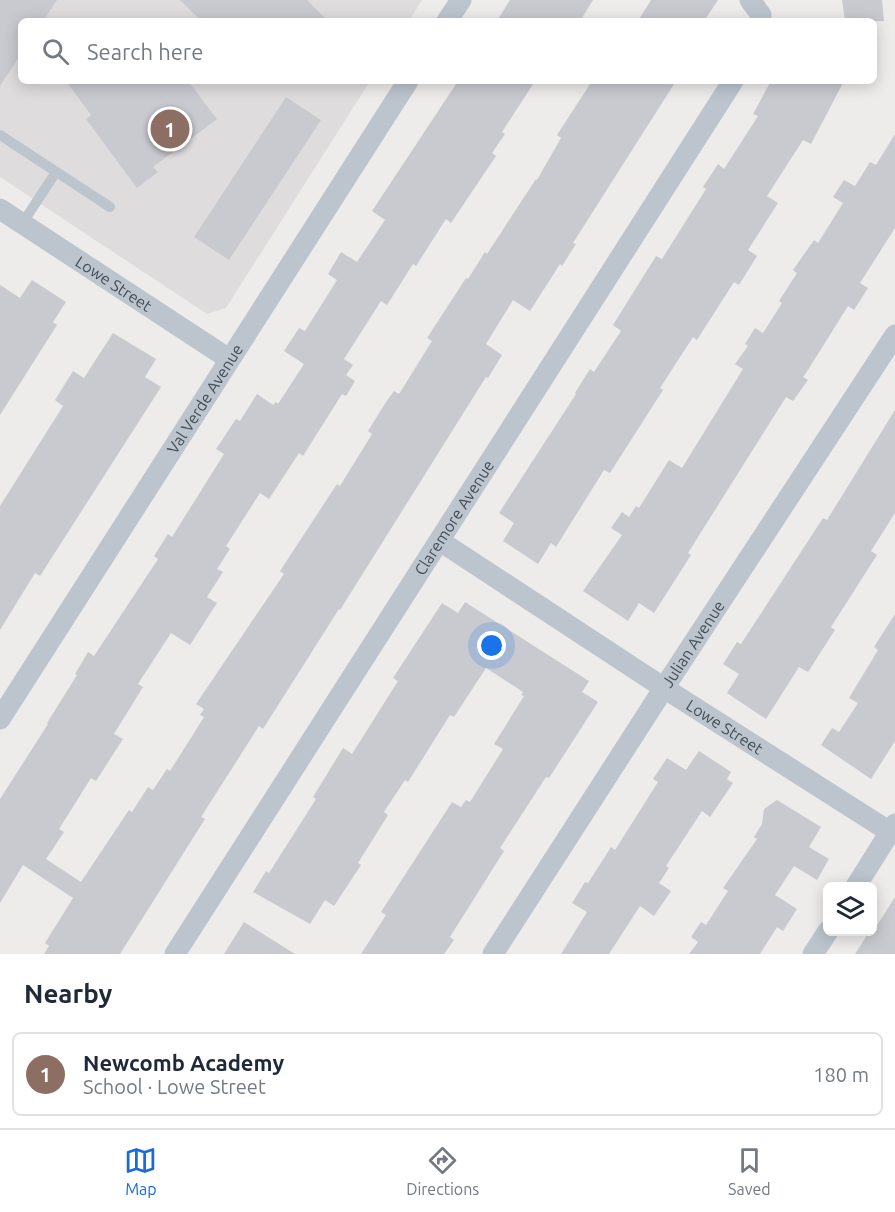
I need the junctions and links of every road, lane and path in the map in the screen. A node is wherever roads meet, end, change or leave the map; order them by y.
1 (461, 0) edge
2 (449, 18) edge
3 (406, 84) edge
4 (731, 84) edge
5 (0, 135) edge
6 (56, 172) junction
7 (110, 207) dead end
8 (1, 212) edge
9 (22, 224) junction
10 (895, 335) edge
11 (229, 359) junction
12 (440, 541) junction
13 (663, 688) junction
14 (0, 719) edge
15 (893, 828) edge
16 (859, 882) edge
17 (825, 936) edge
18 (175, 954) edge
19 (493, 954) edge
20 (813, 954) edge

1 - 2 street
3 - 11 street, Val Verde Avenue
4 - 12 street, Claremore Avenue
5 - 6 lane
6 - 7 lane
6 - 9 lane
8 - 9 street, Lowe Street
9 - 11 street, Lowe Street
10 - 13 street, Julian Avenue
11 - 14 street, Val Verde Avenue
12 - 13 street, Lowe Street
12 - 18 street, Claremore Avenue
13 - 15 street, Lowe Street
13 - 19 street, Julian Avenue
15 - 16 street
17 - 20 street

